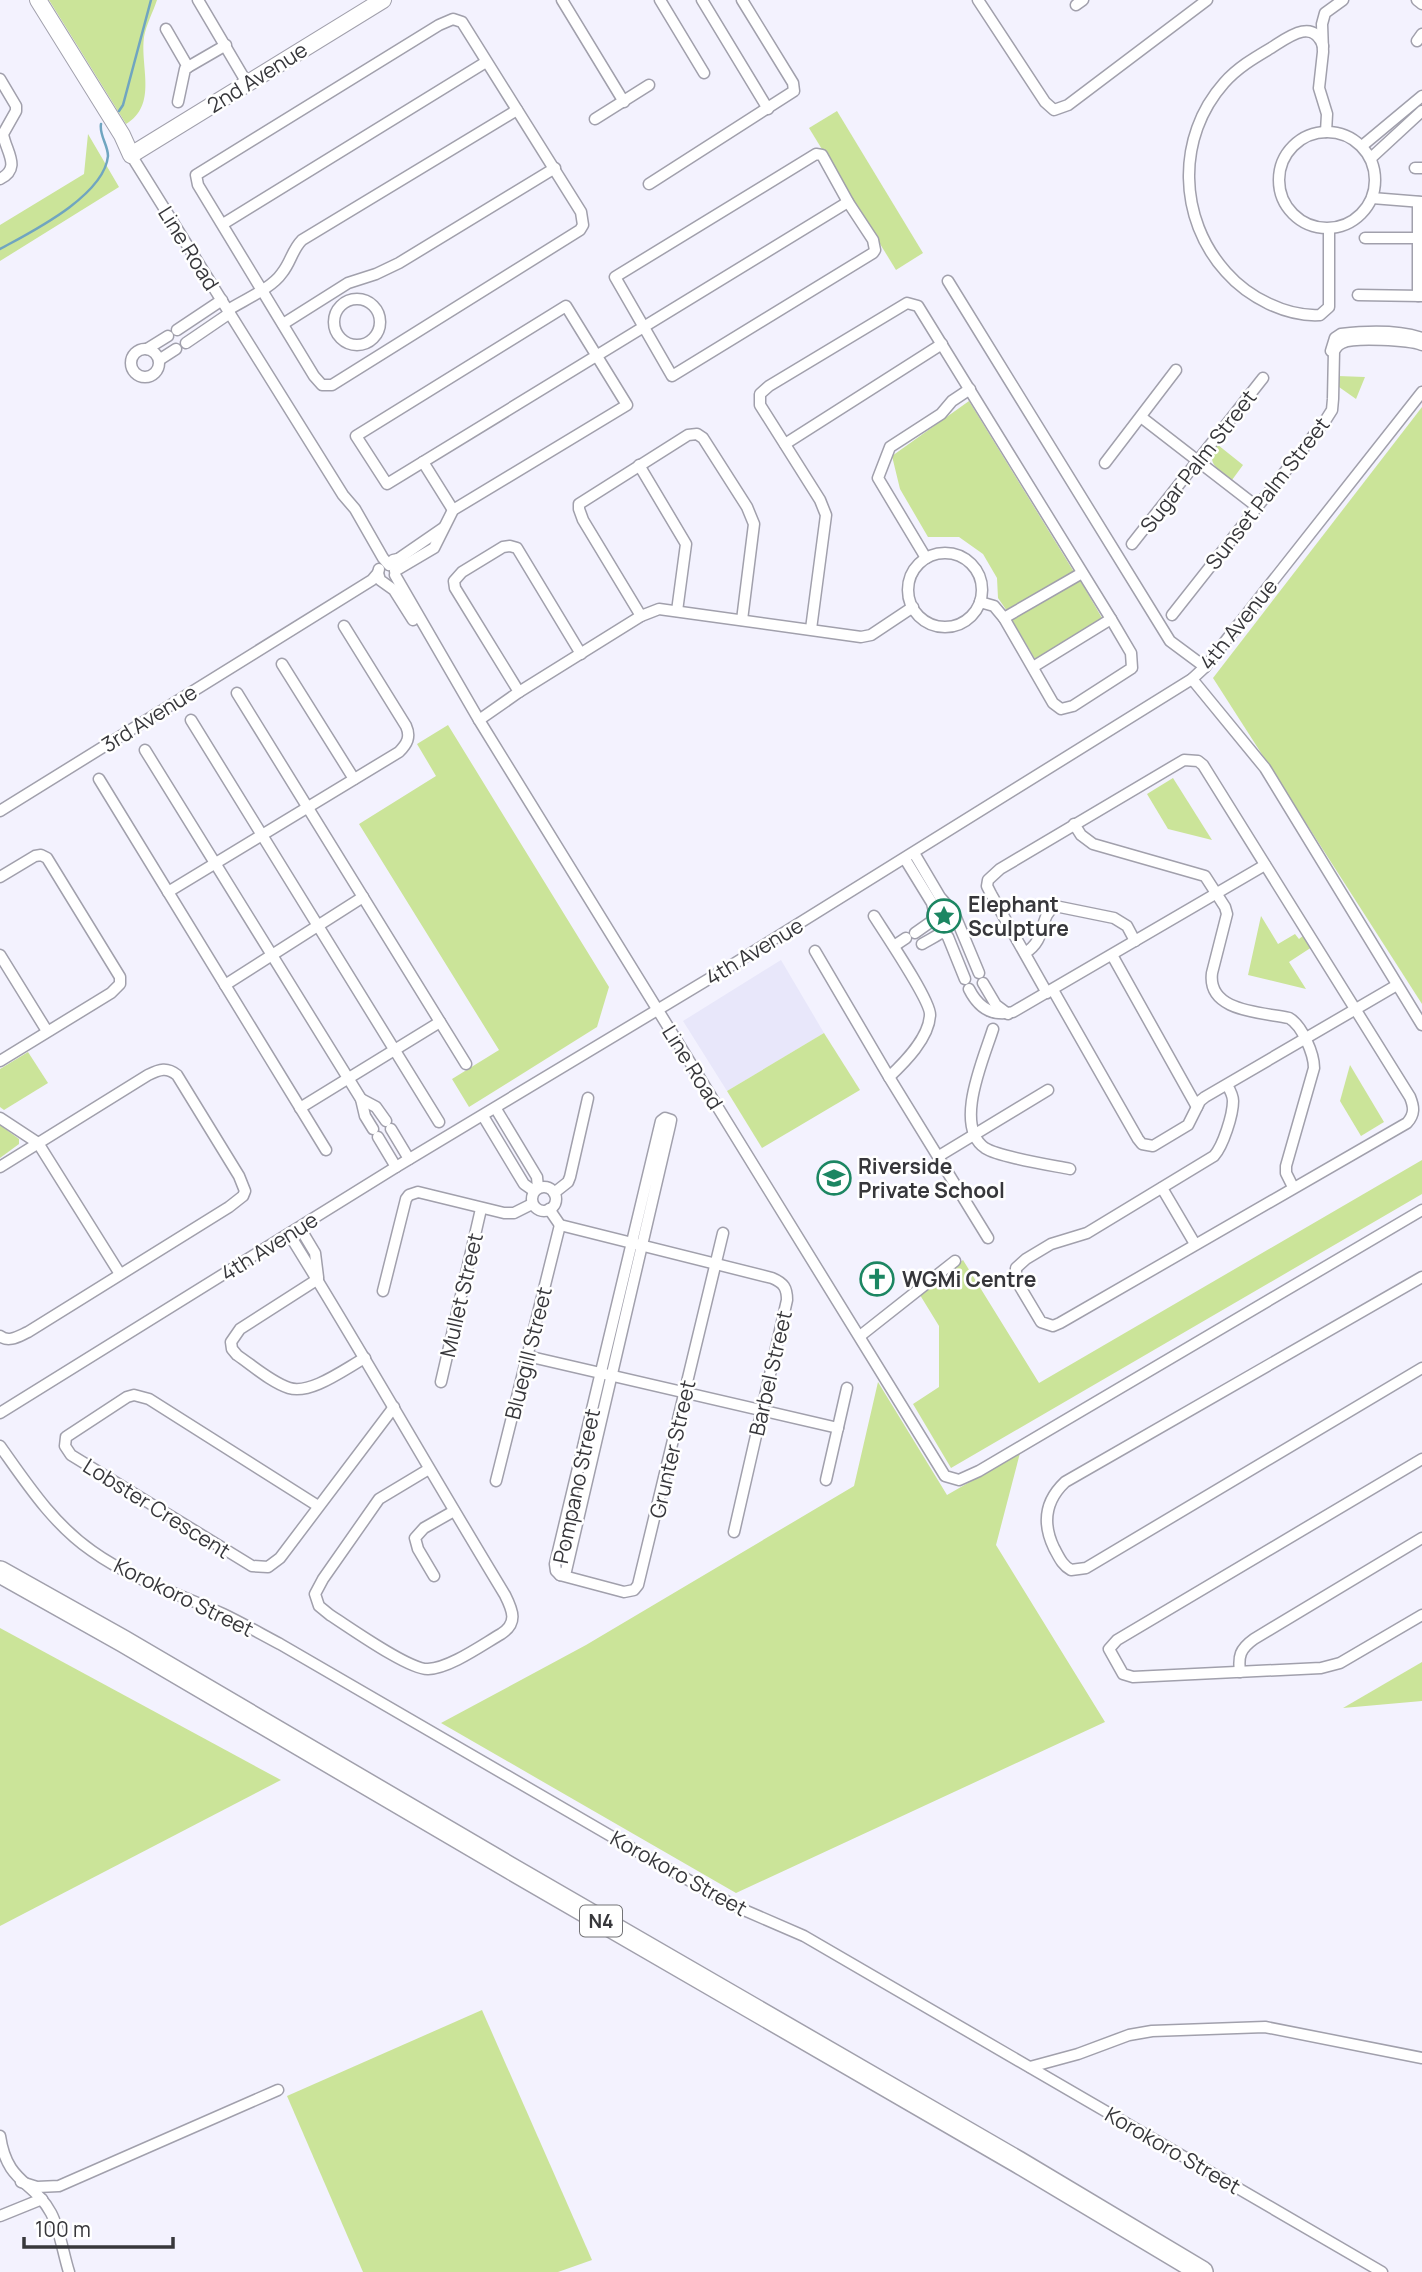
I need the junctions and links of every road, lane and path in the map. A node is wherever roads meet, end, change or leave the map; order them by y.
1 (38, 0) edge
2 (198, 0) edge
3 (383, 0) edge
4 (562, 0) edge
5 (660, 0) edge
6 (702, 0) edge
7 (742, 0) edge
8 (978, 0) edge
9 (1207, 0) edge
10 (1343, 0) edge
11 (1417, 0) edge
12 (1422, 4) edge
13 (1325, 13) junction
14 (166, 29) dead end
15 (1291, 35) junction
16 (226, 45) junction
17 (1323, 46) junction
18 (486, 62) junction
19 (188, 67) junction
20 (704, 73) dead end
21 (0, 79) edge
22 (247, 83) junction
23 (649, 85) dead end
24 (1422, 96) edge
25 (178, 102) dead end
26 (624, 102) junction
27 (768, 109) junction
28 (517, 110) junction
29 (1422, 111) edge
30 (595, 119) dead end
31 (1326, 132) junction
32 (1362, 146) junction
33 (131, 155) junction
34 (1371, 158) junction
35 (555, 168) junction
36 (0, 179) edge
37 (649, 184) dead end
38 (1372, 198) junction
39 (848, 202) junction
40 (1420, 202) edge
41 (223, 224) junction
42 (1329, 229) junction
43 (1364, 238) dead end
44 (1420, 238) edge
45 (948, 281) dead end
46 (262, 289) junction
47 (335, 291) junction
48 (1358, 295) dead end
49 (1420, 296) edge
50 (342, 305) junction
51 (227, 308) junction
52 (284, 324) junction
53 (643, 328) junction
54 (1422, 338) edge
55 (369, 341) junction
56 (942, 344) junction
57 (1422, 345) edge
58 (147, 349) junction
59 (377, 356) junction
60 (597, 357) junction
61 (159, 360) junction
62 (1333, 360) junction
63 (1176, 370) dead end
64 (1263, 378) dead end
65 (970, 389) junction
66 (1422, 392) edge
67 (1140, 417) junction
68 (785, 444) junction
69 (423, 462) junction
70 (1105, 463) dead end
71 (1198, 463) junction
72 (639, 465) junction
73 (1256, 506) junction
74 (453, 510) junction
75 (1132, 544) dead end
76 (926, 558) junction
77 (387, 571) junction
78 (1082, 573) junction
79 (980, 602) junction
80 (913, 607) junction
81 (677, 611) junction
82 (1172, 615) dead end
83 (641, 616) junction
84 (1004, 618) junction
85 (1111, 619) junction
86 (742, 620) junction
87 (344, 626) dead end
88 (811, 629) junction
89 (581, 654) junction
90 (282, 664) dead end
91 (1033, 667) junction
92 (1205, 667) junction
93 (1192, 680) junction
94 (519, 692) junction
95 (237, 693) dead end
96 (191, 720) dead end
97 (479, 720) junction
98 (145, 750) dead end
99 (99, 779) dead end
100 (354, 779) junction
101 (308, 807) junction
102 (0, 811) edge
103 (1074, 824) junction
104 (262, 835) junction
105 (909, 856) junction
106 (216, 863) junction
107 (1265, 865) junction
108 (0, 877) edge
109 (168, 892) junction
110 (1217, 894) junction
111 (363, 897) junction
112 (933, 913) junction
113 (954, 913) junction
114 (874, 916) dead end
115 (318, 925) junction
116 (943, 931) junction
117 (1135, 941) junction
118 (894, 946) junction
119 (815, 951) dead end
120 (1025, 953) junction
121 (0, 955) edge
122 (272, 955) junction
123 (1112, 955) junction
124 (901, 957) junction
125 (225, 985) junction
126 (1397, 985) junction
127 (1050, 992) junction
128 (657, 1010) junction
129 (1356, 1010) junction
130 (1007, 1014) junction
131 (440, 1021) junction
132 (1422, 1025) edge
133 (993, 1029) dead end
134 (47, 1031) junction
135 (1305, 1040) junction
136 (395, 1050) junction
137 (0, 1061) edge
138 (466, 1064) dead end
139 (888, 1077) junction
140 (349, 1079) junction
141 (1227, 1085) junction
142 (1048, 1090) dead end
143 (361, 1098) junction
144 (589, 1098) dead end
145 (1197, 1107) junction
146 (300, 1108) junction
147 (496, 1109) junction
148 (482, 1116) junction
149 (0, 1118) edge
150 (439, 1122) dead end
151 (974, 1135) junction
152 (38, 1143) junction
153 (661, 1146) dead end
154 (326, 1150) dead end
155 (939, 1156) junction
156 (409, 1159) junction
157 (0, 1167) edge
158 (396, 1167) junction
159 (1070, 1169) dead end
160 (1293, 1187) junction
161 (1162, 1188) junction
162 (536, 1189) junction
163 (554, 1193) junction
164 (532, 1204) junction
165 (481, 1209) junction
166 (549, 1209) junction
167 (1422, 1210) edge
168 (560, 1226) junction
169 (300, 1228) junction
170 (723, 1233) dead end
171 (289, 1234) junction
172 (988, 1238) dead end
173 (1195, 1244) junction
174 (638, 1245) junction
175 (955, 1261) dead end
176 (716, 1264) junction
177 (120, 1274) junction
178 (1422, 1278) edge
179 (318, 1279) junction
180 (383, 1291) dead end
181 (0, 1336) edge
182 (859, 1336) junction
183 (527, 1356) junction
184 (365, 1358) junction
185 (1422, 1368) edge
186 (606, 1376) junction
187 (441, 1382) dead end
188 (847, 1388) dead end
189 (685, 1393) junction
190 (394, 1407) junction
191 (761, 1410) junction
192 (0, 1413) edge
193 (838, 1428) junction
194 (0, 1446) edge
195 (1422, 1460) edge
196 (429, 1469) junction
197 (826, 1480) dead end
198 (496, 1481) dead end
199 (318, 1506) junction
200 (454, 1511) junction
201 (734, 1532) dead end
202 (1422, 1538) edge
203 (0, 1560) edge
204 (0, 1572) edge
205 (560, 1575) joint
206 (435, 1576) dead end
207 (0, 1580) edge
208 (1422, 1615) edge
209 (123, 1641) junction
210 (1240, 1672) junction
211 (262, 1723) junction
212 (1422, 2058) edge
213 (1030, 2067) junction
214 (278, 2090) dead end
215 (0, 2136) edge
216 (21, 2182) junction
217 (42, 2199) junction
218 (0, 2216) edge
219 (69, 2272) edge
220 (1202, 2272) edge
221 (1382, 2272) edge

1 - 33 street, Line Road
2 - 16 street
3 - 22 street, 2nd Avenue
4 - 26 street
5 - 20 street
6 - 27 street
7 - 27 street
8 - 9 street
10 - 13 street
11 - 12 street
13 - 15 street
13 - 17 street
14 - 19 street
15 - 17 street
15 - 42 street
16 - 19 street
16 - 22 street
17 - 31 street
18 - 28 street
18 - 41 street
18 - 41 street
19 - 25 street
21 - 36 street
22 - 33 street, 2nd Avenue
23 - 26 street
24 - 32 street
26 - 30 street
27 - 37 street
28 - 35 street
28 - 46 street
29 - 34 street
31 - 32 street
31 - 42 street
32 - 34 street
33 - 51 street, Line Road
34 - 38 street
35 - 47 street
35 - 59 street
38 - 40 street
38 - 42 street
39 - 53 street
39 - 53 street
39 - 53 street
40 - 44 street
41 - 46 street
43 - 44 street
44 - 49 street
45 - 92 street
46 - 51 street
46 - 52 street
47 - 50 street
47 - 52 street
48 - 49 street
50 - 55 street
50 - 55 street
51 - 58 street
51 - 61 street
51 - 77 street, Line Road
52 - 59 street
53 - 60 street
54 - 62 street
55 - 59 street
56 - 65 street
56 - 68 street
56 - 68 street
57 - 62 street
58 - 61 street
58 - 61 street
60 - 69 street
60 - 69 street
60 - 74 street
62 - 73 street, Sunset Palm Street
63 - 67 street
64 - 71 street, Sugar Palm Street
65 - 76 street
65 - 78 street
66 - 92 street, 4th Avenue
67 - 70 street
67 - 71 street
68 - 88 street
69 - 74 street
71 - 73 street
71 - 75 street, Sugar Palm Street
72 - 81 street
72 - 83 street
72 - 86 street
73 - 82 street, Sunset Palm Street
74 - 77 street, 3rd Avenue
76 - 79 street
76 - 80 street
77 - 97 street, Line Road
77 - 102 street, 3rd Avenue
78 - 84 street
78 - 85 street
79 - 80 street
79 - 84 street
80 - 88 street
81 - 83 street
81 - 86 street
83 - 89 street
84 - 91 street
85 - 91 street
85 - 91 street
86 - 88 street
87 - 100 street
89 - 94 street
89 - 94 street
90 - 100 street
92 - 93 street, 4th Avenue
93 - 105 street, 4th Avenue
93 - 126 street
94 - 97 street
95 - 101 street
96 - 104 street
97 - 128 street, Line Road
98 - 106 street
99 - 109 street
100 - 101 street
101 - 104 street
101 - 111 street
103 - 107 street
103 - 110 street
103 - 120 street
104 - 106 street
104 - 115 street
105 - 112 street
105 - 113 street
105 - 128 street, 4th Avenue
106 - 109 street
106 - 122 street
107 - 110 street
107 - 129 street
108 - 134 street
109 - 125 street
110 - 117 street
110 - 135 street
111 - 115 street
111 - 131 street
112 - 116 street
112 - 118 street
113 - 116 street
113 - 130 street
114 - 118 street
115 - 122 street
115 - 136 street
116 - 124 street
116 - 130 street
117 - 120 street
117 - 123 street
118 - 124 street
119 - 139 street
120 - 127 street
121 - 134 street
122 - 125 street
122 - 140 street
123 - 127 street
123 - 145 street
124 - 139 street
125 - 146 street
126 - 129 street
126 - 132 street
127 - 130 street
127 - 145 street
128 - 147 street, 4th Avenue
128 - 182 street, Line Road
129 - 135 street
129 - 160 street
131 - 136 street
131 - 138 street
133 - 151 street
134 - 137 street
135 - 141 street
135 - 160 street
136 - 140 street
136 - 150 street
139 - 155 street
140 - 143 street
140 - 146 street
141 - 145 street
141 - 161 street
142 - 151 street
143 - 156 street
143 - 158 street
144 - 163 street
146 - 154 street
147 - 148 street, 4th Avenue
147 - 162 street
148 - 156 street, 4th Avenue
148 - 162 street
149 - 152 street
151 - 155 street
151 - 159 street
152 - 157 street
152 - 177 street
152 - 177 street
153 - 174 street, Pompano Street
155 - 172 street
156 - 158 street, 4th Avenue
158 - 169 street, 4th Avenue
160 - 173 street
161 - 173 street
161 - 173 street
162 - 163 street
162 - 164 street
163 - 166 street
164 - 165 street
164 - 166 street
165 - 180 street
165 - 187 street, Mullet Street
166 - 168 street
167 - 182 street, Line Road
168 - 174 street
168 - 183 street, Bluegill Street
169 - 171 street, 4th Avenue
169 - 179 street
170 - 176 street, Grunter Street
171 - 179 street
171 - 192 street, 4th Avenue
174 - 176 street
174 - 186 street, Pompano Street
175 - 182 street
176 - 189 street, Grunter Street
176 - 191 street, Barbel Street
177 - 181 street
178 - 185 street
179 - 184 street
179 - 184 street
183 - 186 street
183 - 198 street, Bluegill Street
184 - 190 street
186 - 189 street
186 - 205 street, Pompano Street
188 - 193 street
189 - 191 street
189 - 205 street, Grunter Street
190 - 196 street
190 - 199 street, Lobster Crescent
191 - 193 street
191 - 201 street, Barbel Street
193 - 197 street
194 - 213 street, Korokoro Street
195 - 210 street
196 - 200 street
196 - 200 street
199 - 199 street, Lobster Crescent
200 - 206 street
202 - 210 street
203 - 211 highway
204 - 209 highway, N4
207 - 209 highway
208 - 210 street
209 - 211 highway, N4
211 - 220 highway, N4
212 - 213 street
213 - 221 street, Korokoro Street
214 - 216 street
215 - 216 street
216 - 217 street
217 - 218 street
217 - 219 street

